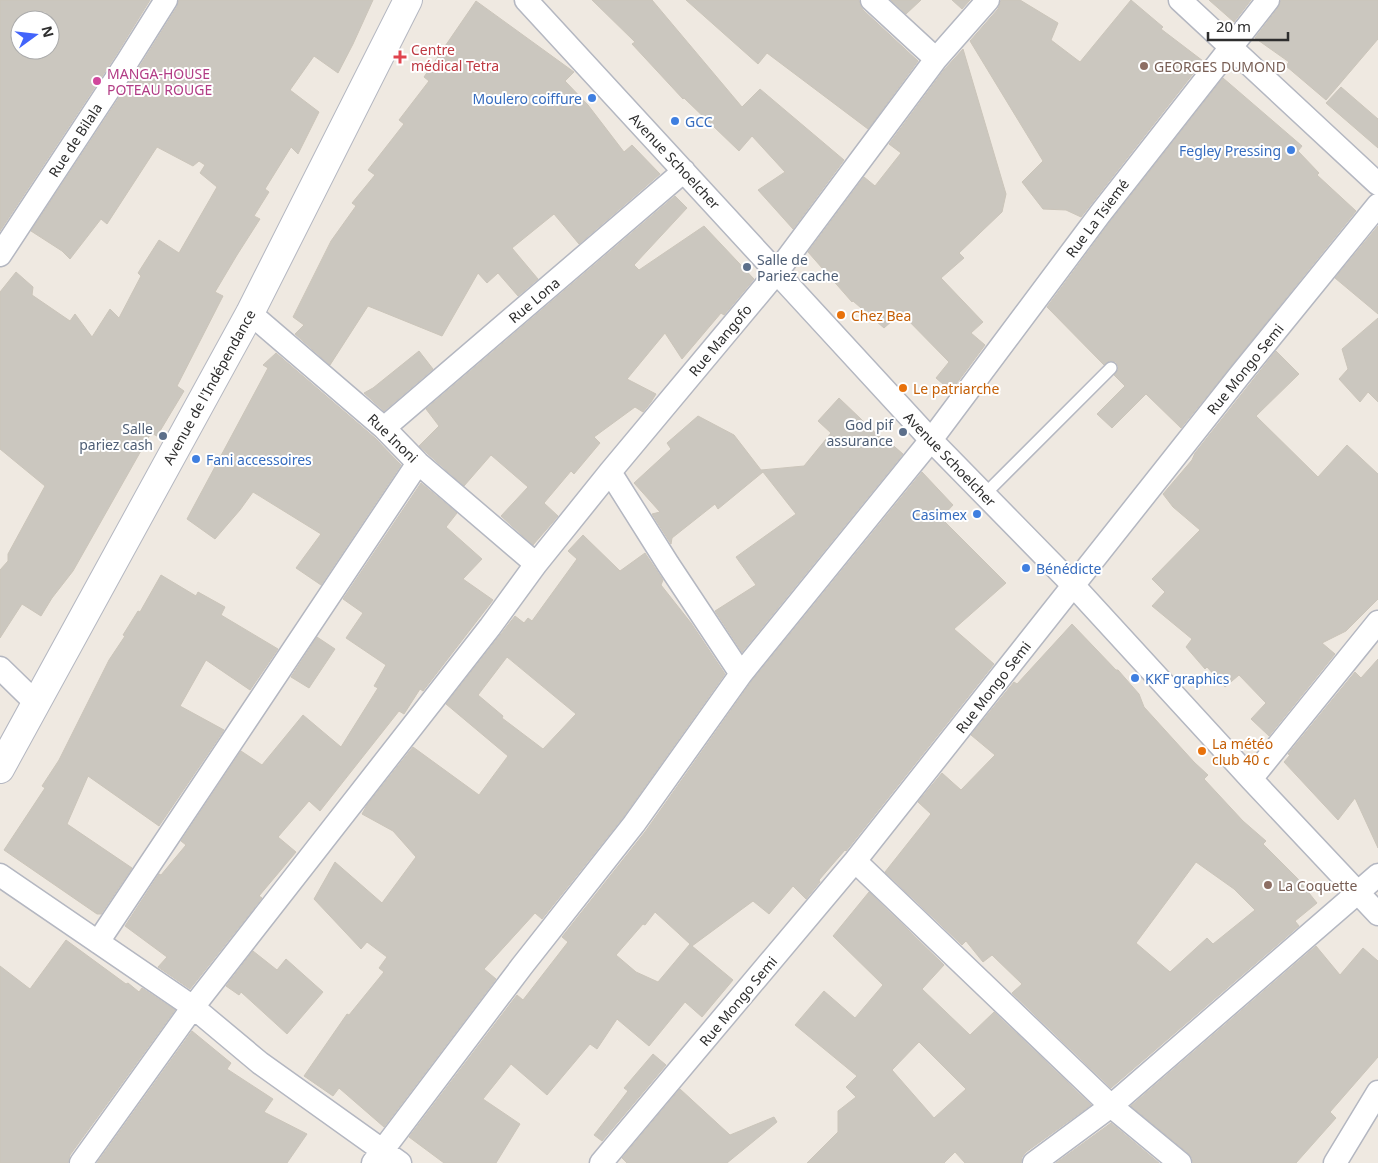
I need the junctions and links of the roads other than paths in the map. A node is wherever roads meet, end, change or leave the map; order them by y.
1 (166, 0) edge
2 (408, 0) edge
3 (526, 0) edge
4 (872, 0) edge
5 (988, 0) edge
6 (1180, 0) edge
7 (1268, 0) edge
8 (1231, 47) junction
9 (936, 59) junction
10 (684, 171) junction
11 (1378, 184) edge
12 (1378, 205) edge
13 (0, 254) edge
14 (777, 272) junction
15 (250, 313) junction
16 (1111, 368) dead end
17 (384, 428) junction
18 (931, 440) junction
19 (418, 463) junction
20 (610, 472) junction
21 (984, 495) junction
22 (536, 564) junction
23 (1073, 585) junction
24 (1378, 622) edge
25 (0, 668) edge
26 (741, 674) junction
27 (36, 703) junction
28 (0, 769) edge
29 (1251, 780) junction
30 (855, 862) junction
31 (0, 875) edge
32 (1378, 875) edge
33 (1358, 892) junction
34 (1378, 914) edge
35 (98, 942) junction
36 (193, 1007) junction
37 (1378, 1092) edge
38 (1111, 1106) junction
39 (385, 1159) edge
40 (81, 1163) edge
41 (601, 1163) edge
42 (1034, 1163) edge
43 (1180, 1163) edge
44 (1334, 1163) edge

1 - 13 street, Rue de Bilala
2 - 15 street, Avenue de l'Indépendance
3 - 10 street, Avenue Schoelcher
4 - 9 street
5 - 9 street, Rue Mangofo
6 - 8 street
7 - 8 street, Rue La Tsiemé
8 - 11 street
8 - 18 street, Rue La Tsiemé
9 - 14 street, Rue Mangofo
10 - 14 street, Avenue Schoelcher
10 - 17 street, Rue Lona
12 - 23 street, Rue Mongo Semi
14 - 18 street, Avenue Schoelcher
14 - 20 street, Rue Mangofo
15 - 17 street, Rue Inoni
15 - 27 street, Avenue de l'Indépendance
16 - 21 lane
17 - 19 street, Rue Inoni
18 - 21 street, Avenue Schoelcher
18 - 26 street, Rue La Tsiemé
19 - 22 street, Rue Inoni
19 - 35 street
20 - 22 street, Rue Mangofo
20 - 26 street
21 - 23 street, Avenue Schoelcher
22 - 36 street, Rue Mangofo
23 - 29 street, Avenue Schoelcher
23 - 30 street, Rue Mongo Semi
24 - 29 street
25 - 27 street
26 - 39 street, Rue La Tsiemé
27 - 28 street, Avenue de l'Indépendance
29 - 33 street, Avenue Schoelcher
30 - 38 street
30 - 41 street, Rue Mongo Semi
31 - 35 street
32 - 33 street
33 - 34 street, Avenue Schoelcher
33 - 38 street
35 - 36 street
36 - 39 street
36 - 40 street, Rue Mangofo
37 - 44 street
38 - 42 street
38 - 43 street

